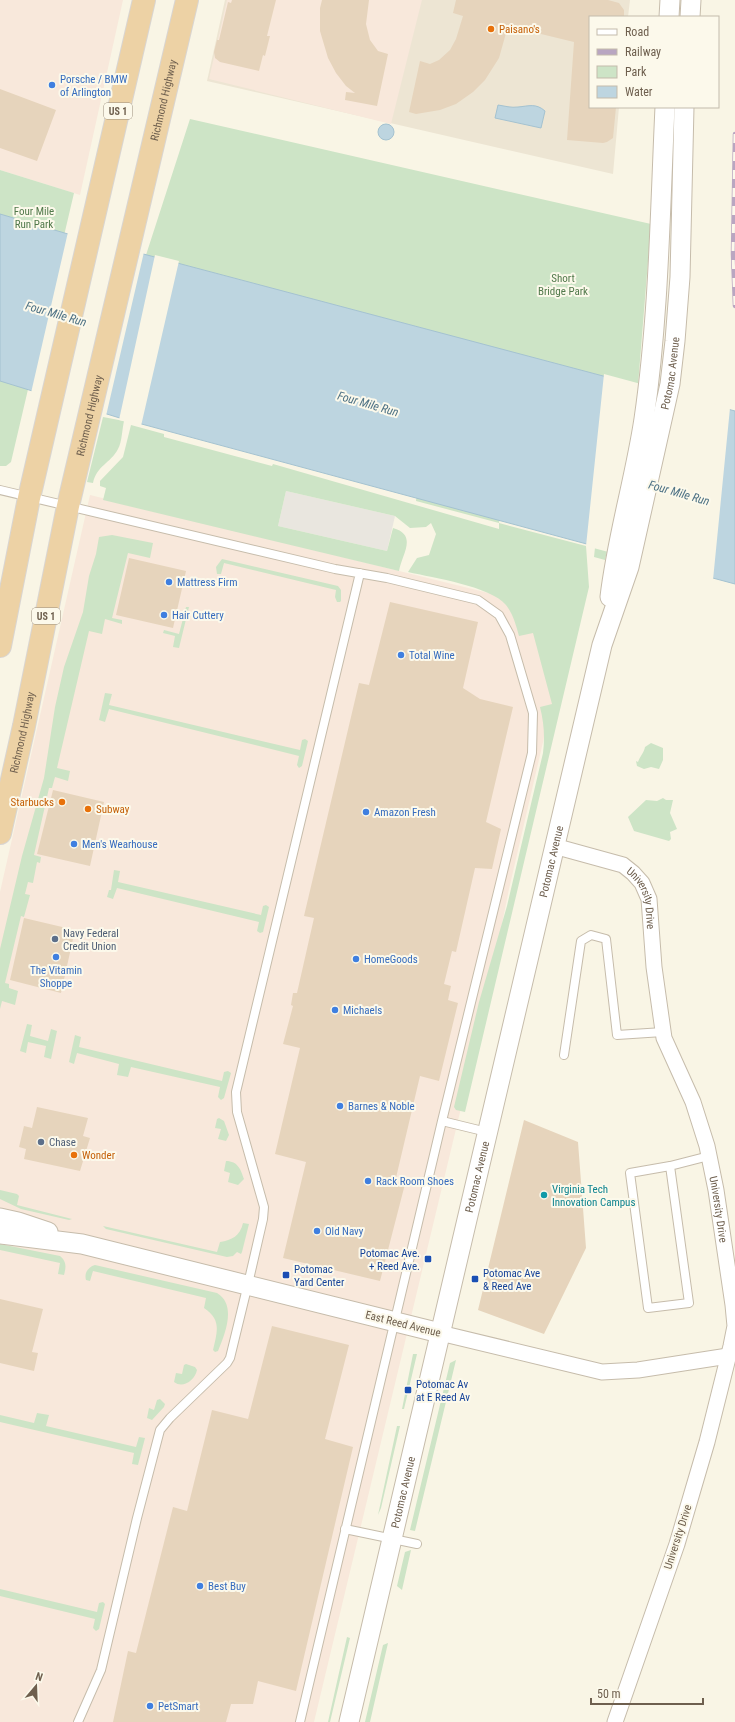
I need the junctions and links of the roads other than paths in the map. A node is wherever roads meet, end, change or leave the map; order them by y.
1 (144, 0) edge
2 (187, 0) edge
3 (670, 0) edge
4 (691, 0) edge
5 (669, 16) edge
6 (690, 16) edge
7 (665, 108) edge
8 (684, 108) edge
9 (0, 490) edge
10 (29, 498) junction
11 (68, 506) junction
12 (621, 565) junction
13 (360, 574) junction
14 (0, 646) edge
15 (0, 833) edge
16 (554, 846) junction
17 (663, 1032) junction
18 (564, 1055) dead end
19 (442, 1121) junction
20 (487, 1132) junction
21 (710, 1156) junction
22 (670, 1166) junction
23 (0, 1218) edge
24 (0, 1234) edge
25 (82, 1244) junction
26 (248, 1284) junction
27 (394, 1322) junction
28 (440, 1333) junction
29 (728, 1356) junction
30 (345, 1529) junction
31 (392, 1539) junction
32 (417, 1544) dead end
33 (78, 1722) edge
34 (300, 1722) edge
35 (349, 1722) edge
36 (615, 1722) edge

1 - 10 highway, US 1
2 - 11 highway, Richmond Highway / US 1
3 - 5 street
4 - 6 street
7 - 12 street, Potomac Avenue
8 - 12 street, Potomac Avenue
9 - 10 lane
10 - 11 lane
10 - 14 highway, US 1
11 - 13 lane
11 - 15 highway, Richmond Highway / US 1
12 - 16 street, Potomac Avenue
13 - 19 lane
13 - 26 lane
16 - 17 street, University Drive
16 - 20 street, Potomac Avenue
17 - 18 lane
17 - 21 street, University Drive
19 - 20 lane
19 - 27 lane
20 - 28 street, Potomac Avenue
21 - 22 lane
21 - 29 street, University Drive
22 - 22 lane
23 - 25 street, East Reed Avenue
24 - 25 street, East Reed Avenue
25 - 26 street, East Reed Avenue
26 - 27 street, East Reed Avenue
26 - 33 lane
27 - 28 street, East Reed Avenue
27 - 30 lane
28 - 29 street, East Reed Avenue
28 - 31 street, Potomac Avenue
29 - 36 street, University Drive
30 - 31 lane
30 - 34 lane
31 - 32 lane
31 - 35 street, Potomac Avenue

